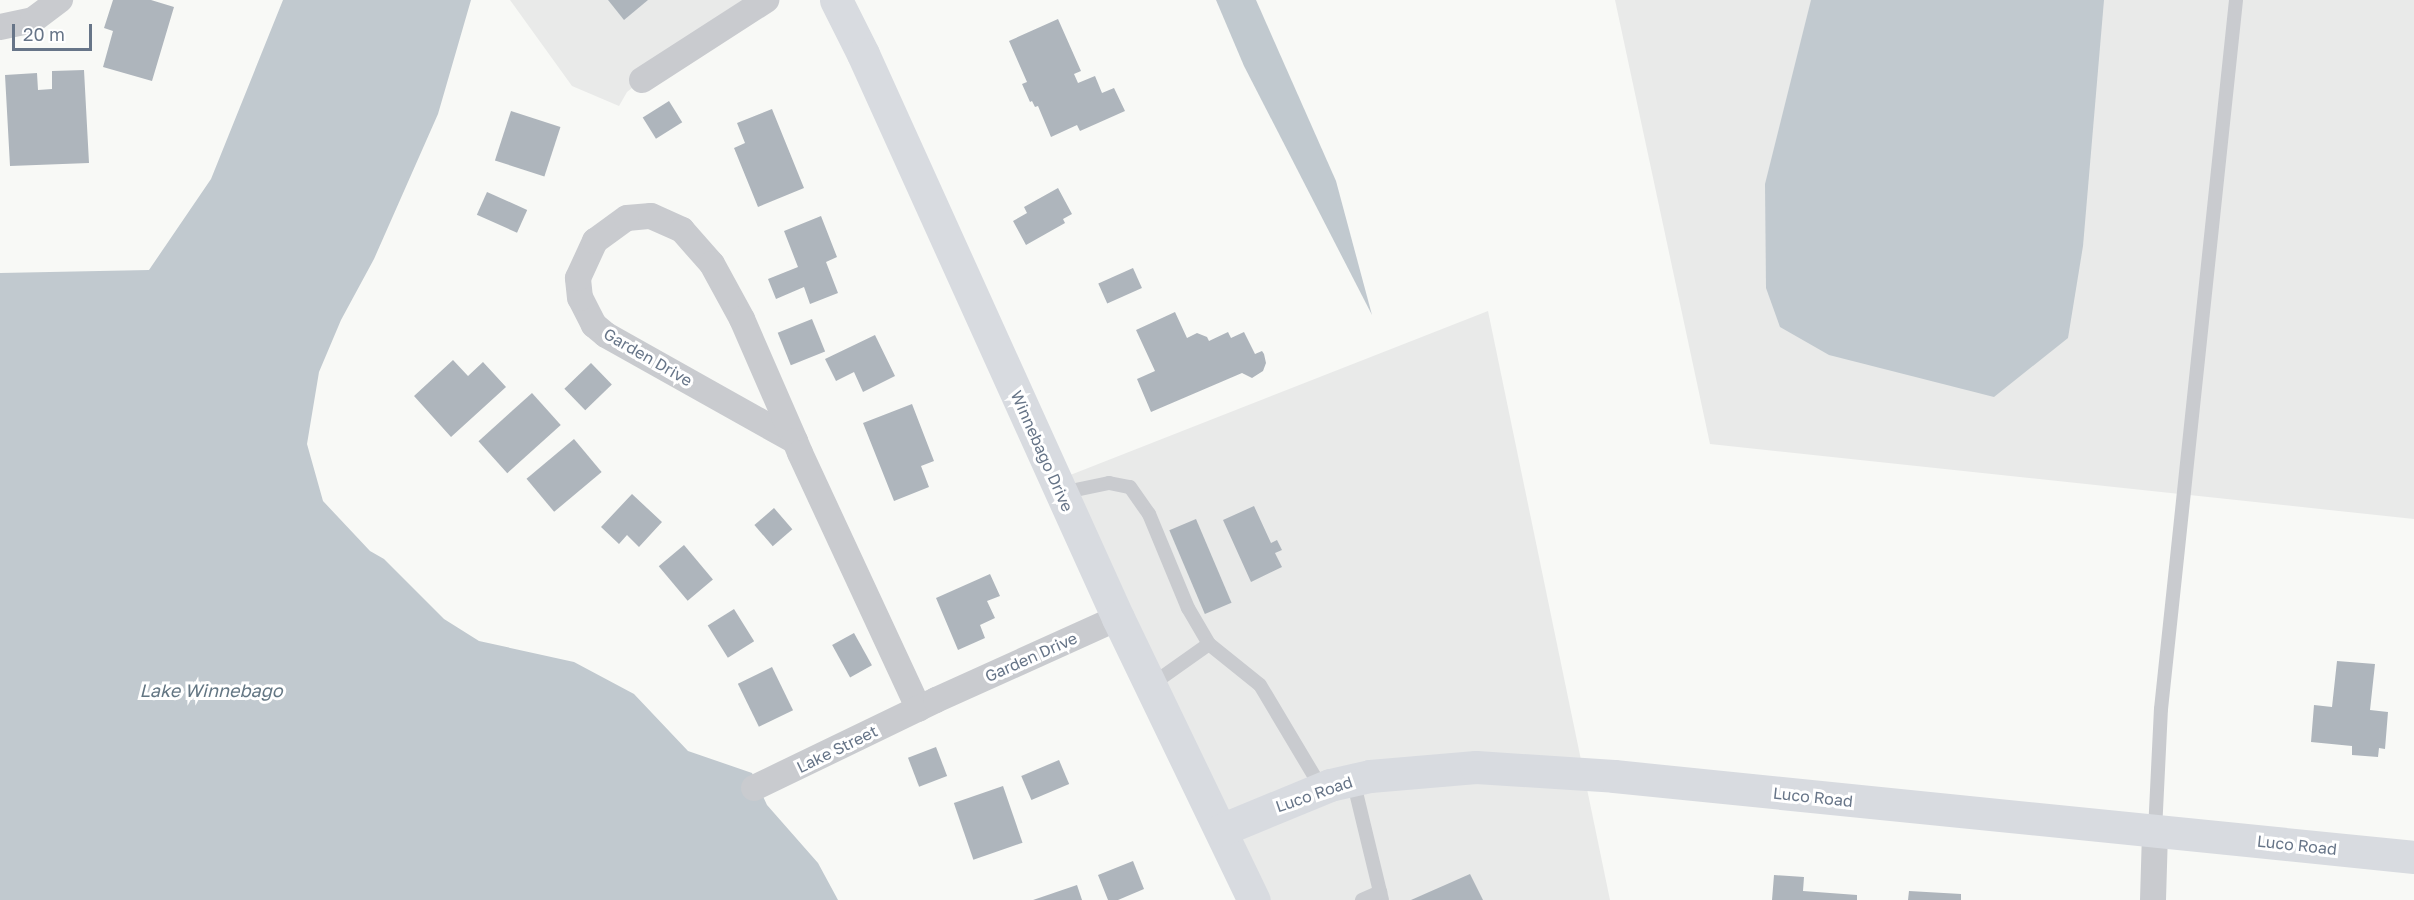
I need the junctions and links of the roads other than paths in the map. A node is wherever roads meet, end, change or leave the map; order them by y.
1 (60, 0) edge
2 (766, 0) edge
3 (836, 0) edge
4 (2236, 0) edge
5 (0, 27) edge
6 (642, 80) dead end
7 (795, 441) junction
8 (1061, 493) junction
9 (1118, 618) junction
10 (1209, 644) junction
11 (1151, 685) junction
12 (919, 709) junction
13 (1353, 780) junction
14 (754, 788) dead end
15 (1322, 789) junction
16 (1221, 830) junction
17 (2155, 831) junction
18 (2414, 857) edge
19 (1381, 896) edge
20 (1254, 900) edge
21 (1362, 900) edge
22 (2153, 900) edge

1 - 5 street
2 - 6 street
3 - 8 street, Winnebago Drive
4 - 17 lane
7 - 7 street, Garden Drive
7 - 12 street, Garden Drive
8 - 9 street, Winnebago Drive
8 - 10 lane
9 - 11 street, Winnebago Drive
9 - 12 street, Garden Drive
10 - 11 lane
10 - 15 lane
11 - 16 street, Winnebago Drive
12 - 14 street, Lake Street
13 - 15 street, Luco Road
13 - 17 street, Luco Road
13 - 19 lane
15 - 16 street, Luco Road
16 - 20 street, Winnebago Drive
17 - 18 street, Luco Road
17 - 22 street
19 - 21 lane

